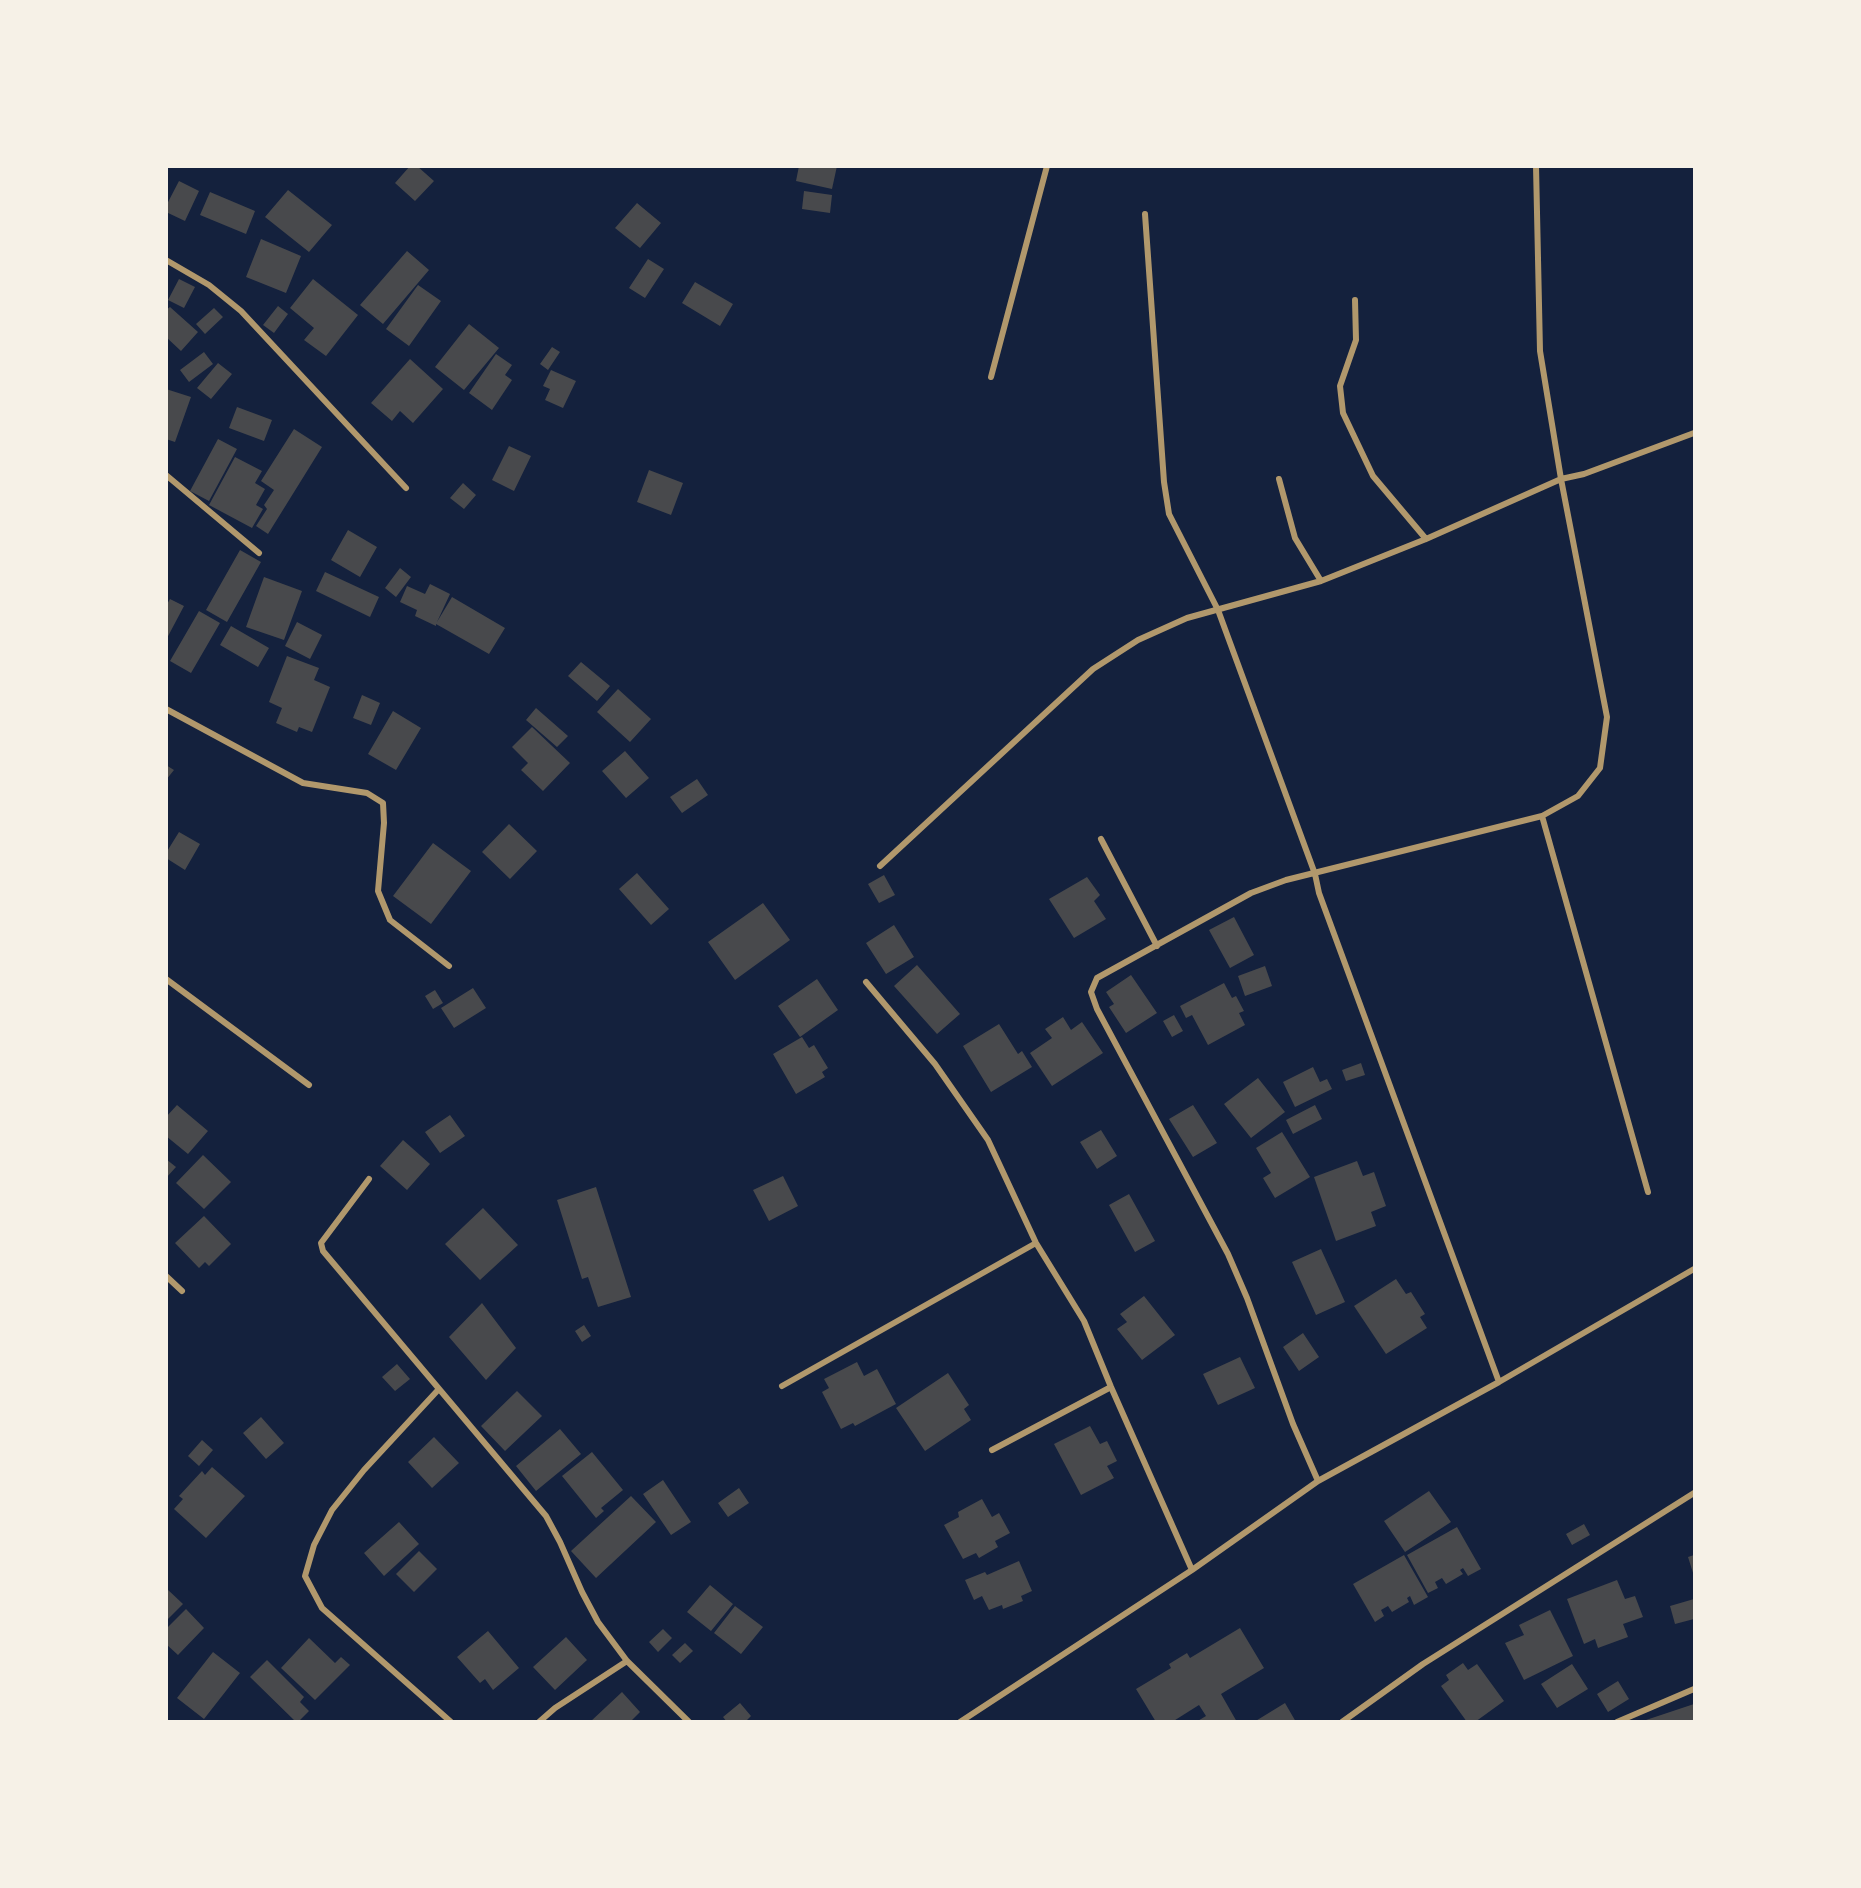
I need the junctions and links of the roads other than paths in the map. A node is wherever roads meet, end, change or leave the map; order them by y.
1 (1047, 166) edge
2 (1536, 166) edge
3 (1144, 214) dead end
4 (166, 260) edge
5 (1355, 300) dead end
6 (991, 377) dead end
7 (1695, 433) edge
8 (166, 475) edge
9 (1279, 479) dead end
10 (1561, 479) junction
11 (406, 489) dead end
12 (1426, 539) junction
13 (259, 553) dead end
14 (1321, 581) junction
15 (1218, 610) junction
16 (166, 709) edge
17 (1542, 816) junction
18 (1101, 839) dead end
19 (880, 866) dead end
20 (1315, 874) junction
21 (1157, 946) junction
22 (448, 966) dead end
23 (166, 979) edge
24 (866, 982) dead end
25 (309, 1085) dead end
26 (369, 1179) dead end
27 (1648, 1192) dead end
28 (1036, 1243) junction
29 (1695, 1269) edge
30 (166, 1276) edge
31 (182, 1291) dead end
32 (1499, 1382) junction
33 (782, 1386) dead end
34 (1111, 1387) junction
35 (438, 1390) junction
36 (992, 1450) dead end
37 (1318, 1481) junction
38 (1695, 1493) edge
39 (1192, 1570) junction
40 (627, 1661) junction
41 (1695, 1689) edge
42 (451, 1722) edge
43 (539, 1722) edge
44 (689, 1722) edge
45 (960, 1722) edge
46 (1342, 1722) edge
47 (1617, 1722) edge

1 - 6 street
2 - 10 street
3 - 15 street
4 - 11 street
5 - 12 street
7 - 10 street
8 - 13 street
9 - 14 street
10 - 12 street
10 - 17 street
12 - 14 street
14 - 15 street
15 - 19 street
15 - 20 street
16 - 22 street
17 - 20 street
17 - 27 street
18 - 21 street
20 - 21 street
20 - 32 street
21 - 37 street
23 - 25 street
24 - 28 street
26 - 35 street
28 - 33 street
28 - 34 street
29 - 32 street
30 - 31 street
32 - 37 street
34 - 36 street
34 - 39 street
35 - 40 street
35 - 42 street
37 - 39 street
38 - 46 street
39 - 45 street
40 - 43 street
40 - 44 street
41 - 47 street

